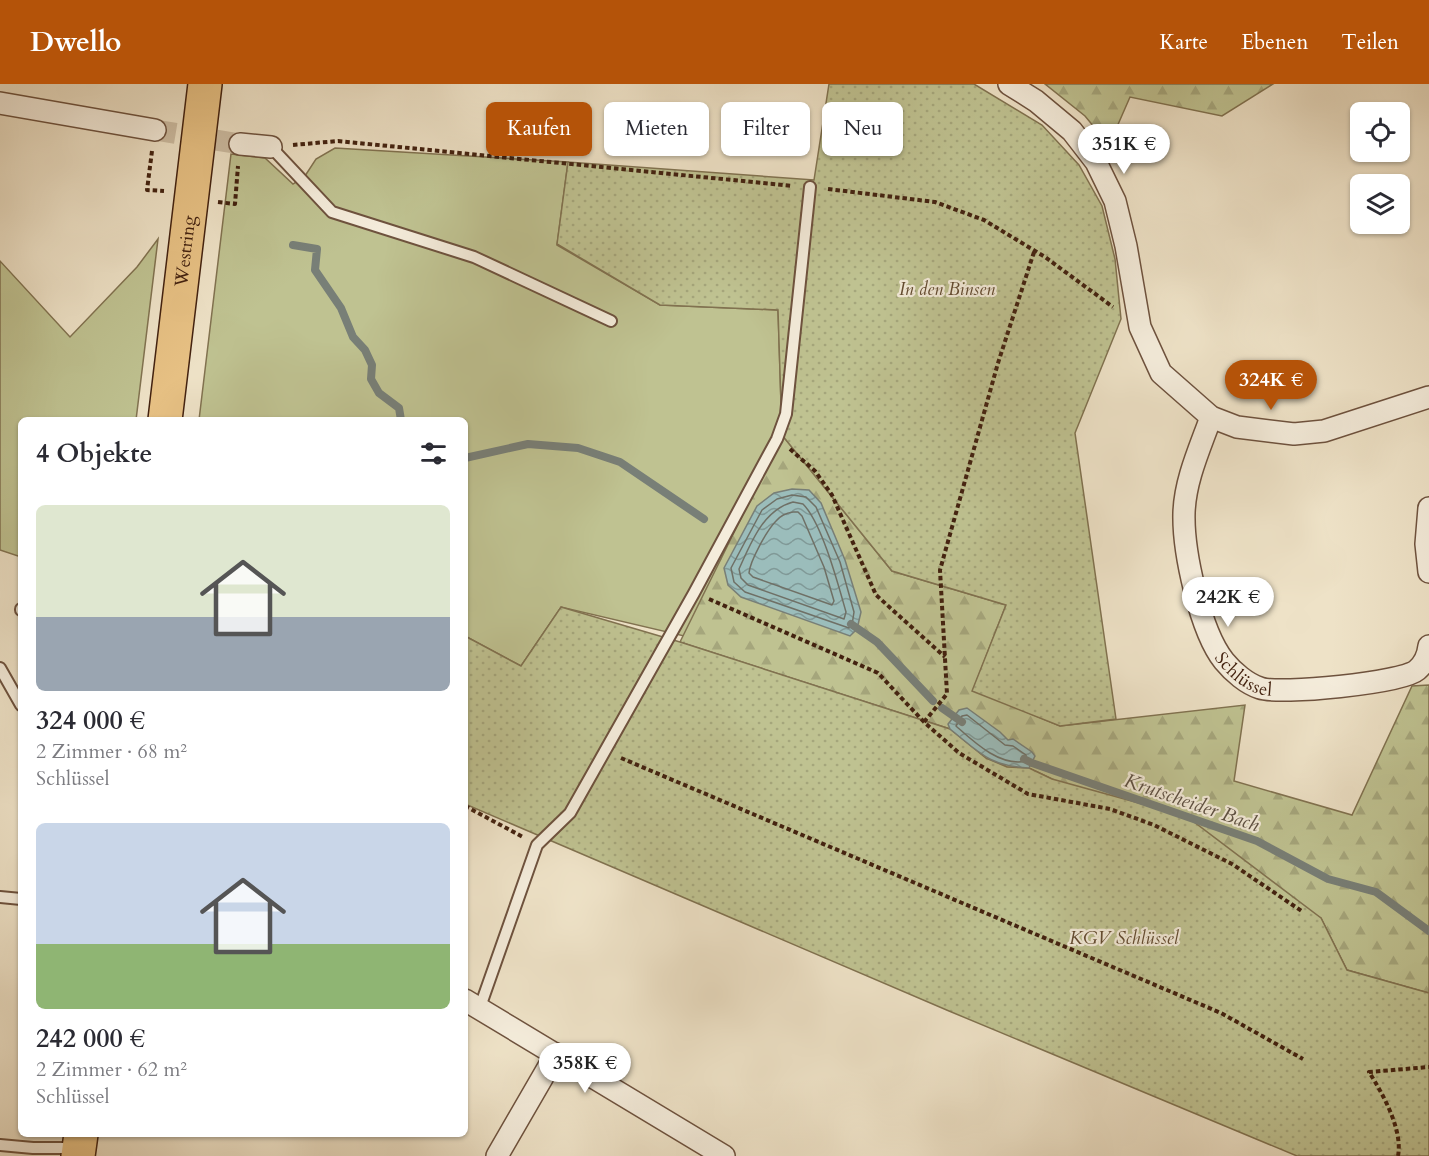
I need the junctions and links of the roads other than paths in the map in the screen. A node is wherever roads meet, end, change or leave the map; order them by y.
1 (205, 84) edge
2 (1009, 84) edge
3 (0, 103) edge
4 (155, 130) tunnel mouth
5 (240, 144) tunnel mouth
6 (271, 147) joint
7 (810, 187) road end
8 (611, 321) dead end
9 (1429, 397) edge
10 (165, 417) edge
11 (1211, 417) junction
12 (1429, 513) edge
13 (1429, 572) edge
14 (1429, 646) edge
15 (0, 668) edge
16 (18, 700) edge
17 (0, 897) edge
18 (18, 899) edge
19 (473, 1004) edge
20 (556, 1054) junction
21 (0, 1145) edge
22 (79, 1146) edge
23 (497, 1156) edge
24 (724, 1156) edge

1 - 10 main road, Westring
2 - 11 street
3 - 4 street
5 - 6 street
6 - 8 lane
7 - 19 lane
9 - 11 street
11 - 14 street, Schlüssel
12 - 13 street
15 - 16 lane
17 - 18 lane
19 - 20 street
20 - 23 street
20 - 24 street
21 - 22 lane

